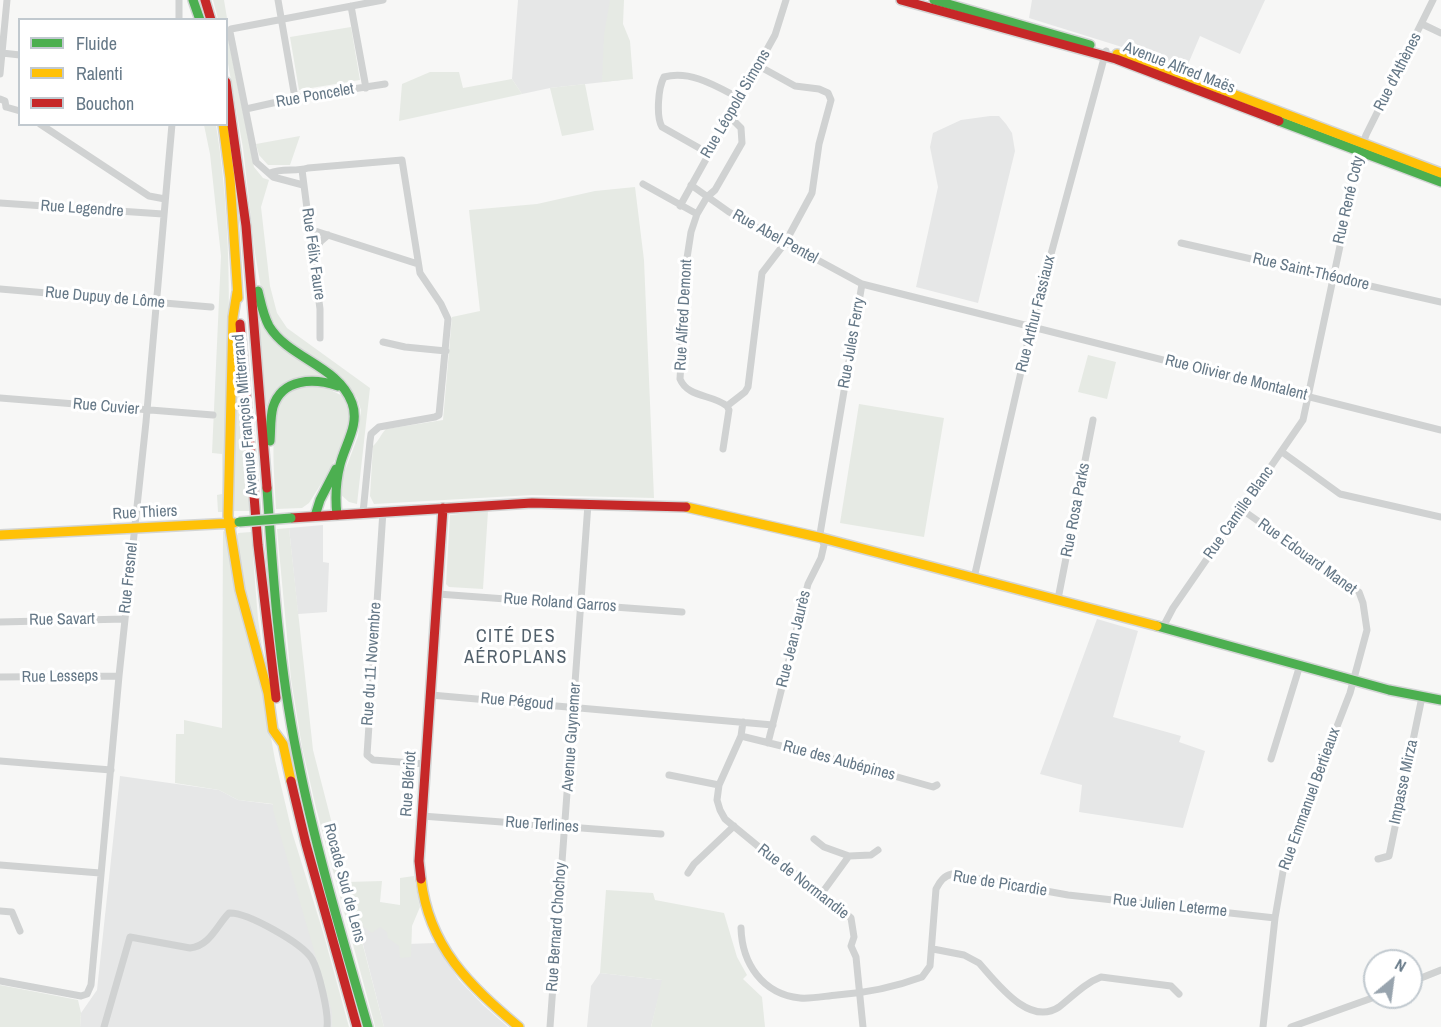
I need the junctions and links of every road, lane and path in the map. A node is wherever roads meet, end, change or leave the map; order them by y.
1 (7, 0) edge
2 (179, 0) edge
3 (193, 0) edge
4 (205, 0) edge
5 (278, 0) edge
6 (383, 0) edge
7 (786, 0) edge
8 (901, 0) edge
9 (934, 0) edge
10 (1433, 0) edge
11 (351, 6) junction
12 (179, 18) edge
13 (199, 18) edge
14 (210, 18) edge
15 (280, 20) junction
16 (1422, 24) junction
17 (1441, 33) edge
18 (2, 53) junction
19 (1106, 54) junction
20 (18, 55) edge
21 (757, 65) junction
22 (0, 74) edge
23 (385, 84) dead end
24 (366, 87) junction
25 (228, 94) edge
26 (294, 98) junction
27 (739, 98) junction
28 (0, 99) edge
29 (3, 109) edge
30 (246, 109) junction
31 (18, 111) edge
32 (729, 116) junction
33 (43, 126) edge
34 (172, 126) edge
35 (223, 126) edge
36 (1361, 148) junction
37 (708, 153) junction
38 (303, 170) junction
39 (270, 173) junction
40 (1441, 173) edge
41 (1441, 182) edge
42 (643, 184) dead end
43 (303, 185) junction
44 (690, 185) junction
45 (706, 197) junction
46 (165, 199) junction
47 (0, 203) edge
48 (680, 206) junction
49 (163, 214) junction
50 (697, 214) junction
51 (309, 229) junction
52 (328, 236) junction
53 (785, 243) junction
54 (1181, 243) dead end
55 (248, 249) junction
56 (416, 251) junction
57 (313, 254) junction
58 (406, 260) junction
59 (418, 264) junction
60 (1332, 277) junction
61 (862, 284) junction
62 (0, 289) edge
63 (237, 292) junction
64 (1441, 302) edge
65 (156, 303) junction
66 (211, 307) dead end
67 (1031, 327) junction
68 (320, 338) dead end
69 (383, 342) dead end
70 (446, 351) junction
71 (342, 387) junction
72 (1308, 396) junction
73 (0, 398) edge
74 (727, 405) junction
75 (147, 411) junction
76 (213, 415) dead end
77 (1093, 420) dead end
78 (1441, 430) edge
79 (723, 449) dead end
80 (1282, 452) junction
81 (341, 464) junction
82 (266, 465) junction
83 (588, 504) junction
84 (443, 508) junction
85 (1241, 510) junction
86 (383, 511) junction
87 (363, 513) junction
88 (337, 515) junction
89 (315, 516) junction
90 (1441, 517) edge
91 (235, 523) junction
92 (135, 528) junction
93 (0, 535) edge
94 (822, 538) junction
95 (974, 578) junction
96 (438, 594) junction
97 (1058, 599) junction
98 (581, 604) junction
99 (682, 612) dead end
100 (125, 619) junction
101 (0, 622) edge
102 (1163, 627) junction
103 (1300, 665) junction
104 (119, 676) junction
105 (0, 677) edge
106 (1354, 681) junction
107 (431, 695) junction
108 (1422, 697) junction
109 (1441, 700) edge
110 (574, 707) junction
111 (743, 722) junction
112 (773, 725) junction
113 (741, 736) junction
114 (768, 743) junction
115 (283, 744) junction
116 (295, 746) joint
117 (1271, 759) dead end
118 (0, 760) edge
119 (426, 764) junction
120 (111, 770) junction
121 (669, 775) dead end
122 (718, 784) junction
123 (937, 785) dead end
124 (422, 816) junction
125 (565, 826) junction
126 (734, 826) junction
127 (661, 834) dead end
128 (814, 839) dead end
129 (878, 849) dead end
130 (849, 856) junction
131 (1378, 859) dead end
132 (0, 865) edge
133 (100, 873) junction
134 (688, 873) dead end
135 (822, 893) junction
136 (1064, 895) joint
137 (0, 911) edge
138 (1275, 918) junction
139 (741, 928) dead end
140 (20, 931) dead end
141 (933, 949) junction
142 (1441, 970) edge
143 (1423, 977) edge
144 (0, 981) edge
145 (860, 993) junction
146 (1179, 994) dead end
147 (1363, 1001) edge
148 (104, 1027) edge
149 (327, 1027) edge
150 (357, 1027) edge
151 (368, 1027) edge
152 (519, 1027) edge
153 (550, 1027) edge
154 (863, 1027) edge
155 (1263, 1027) edge
156 (1292, 1027) edge

1 - 18 street
2 - 12 street
3 - 13 main road
4 - 14 main road
5 - 15 street
6 - 11 street
7 - 21 street, Rue Léopold Simons
8 - 19 main road, Avenue Alfred Maës
9 - 19 main road, Avenue Alfred Maës
10 - 16 street, Rue d'Athènes
11 - 15 street
11 - 24 street
15 - 26 street
15 - 30 street
16 - 17 street
16 - 36 street, Rue d'Athènes
18 - 20 street
18 - 22 street
19 - 36 main road, Avenue Alfred Maës
19 - 67 street, Rue Arthur Fassiaux
21 - 27 street, Rue Léopold Simons
21 - 53 street
23 - 24 street, Rue Poncelet
24 - 26 street, Rue Poncelet
25 - 55 main road, Avenue François Mitterrand
26 - 30 street, Rue Poncelet
27 - 32 street, Rue Léopold Simons
27 - 37 street
28 - 29 street
29 - 31 street
30 - 39 street
32 - 37 street, Rue Léopold Simons
32 - 45 street, Rue Alfred Demont
33 - 46 street
34 - 46 street, Rue Fresnel
35 - 63 main road, Avenue François Mitterrand
36 - 40 main road, Avenue Alfred Maës
36 - 41 main road, Avenue Alfred Maës
36 - 60 street, Rue René Coty
37 - 44 street, Rue Léopold Simons
38 - 39 street
38 - 43 street, Rue Félix Faure
38 - 56 street
39 - 43 street
42 - 48 street
43 - 51 street, Rue Félix Faure
44 - 45 street, Rue Abel Pentel
44 - 48 street, Rue Léopold Simons
45 - 50 street, Rue Alfred Demont
45 - 53 street, Rue Abel Pentel
46 - 49 street, Rue Fresnel
47 - 49 street, Rue Legendre
48 - 50 street
49 - 65 street, Rue Fresnel
50 - 74 street, Rue Alfred Demont
51 - 52 street
51 - 57 street, Rue Félix Faure
52 - 57 street
52 - 58 street
53 - 61 street, Rue Abel Pentel
53 - 74 street
54 - 60 street, Rue Saint-Théodore
55 - 71 main road
55 - 82 main road, Avenue François Mitterrand
56 - 58 street
56 - 59 street
57 - 68 street, Rue Félix Faure
58 - 59 street
59 - 70 street
60 - 64 street, Rue Saint-Théodore
60 - 72 street, Rue René Coty
61 - 67 street, Rue Jules Ferry
61 - 94 street, Rue Jules Ferry
62 - 65 street, Rue Dupuy de Lôme
63 - 91 main road
63 - 115 main road, Avenue François Mitterrand
65 - 66 street, Rue Dupuy de Lôme
65 - 75 street, Rue Fresnel
67 - 72 street, Rue Olivier de Montalent
67 - 95 street, Rue Arthur Fassiaux
69 - 70 street
70 - 87 street
71 - 81 main road
71 - 82 main road
72 - 78 street, Rue Olivier de Montalent
72 - 80 street, Rue Camille Blanc
73 - 75 street, Rue Cuvier
74 - 79 street
75 - 76 street, Rue Cuvier
75 - 92 street, Rue Fresnel
77 - 97 street, Rue Rosa Parks
80 - 85 street, Rue Camille Blanc
80 - 90 street
81 - 88 main road
81 - 89 main road
82 - 116 main road, Avenue François Mitterrand
83 - 84 main road, Rue Thiers
83 - 94 main road, Rue Thiers
83 - 98 street, Avenue Guynemer
84 - 86 main road, Rue Thiers
84 - 96 main road, Rue Blériot
85 - 102 street, Rue Camille Blanc
85 - 106 street, Rue Edouard Manet
86 - 87 main road, Rue Thiers
86 - 119 street, Rue du 11 Novembre
87 - 88 main road, Rue Thiers
88 - 89 main road, Rue Thiers
89 - 91 main road, Rue Thiers, bridge
91 - 92 main road, Rue Thiers
91 - 115 main road
92 - 93 main road, Rue Thiers
92 - 100 street, Rue Fresnel
94 - 95 main road, Rue Thiers
94 - 112 street, Rue Jean Jaurès
95 - 97 main road, Rue Thiers
96 - 98 street, Rue Roland Garros
96 - 107 main road, Rue Blériot
97 - 102 main road, Rue Thiers
98 - 99 street, Rue Roland Garros
98 - 110 street, Avenue Guynemer
100 - 101 street, Rue Savart
100 - 104 street, Rue Fresnel
102 - 103 main road, Rue Thiers
103 - 106 main road, Rue Thiers
103 - 117 street
104 - 105 street, Rue Lesseps
104 - 120 street, Rue Fresnel
106 - 108 main road, Rue Thiers
106 - 138 street, Rue Emmanuel Bertieaux
107 - 110 street, Rue Pégoud
107 - 119 main road, Rue Blériot
108 - 109 main road, Rue Thiers
108 - 131 street, Impasse Mirza
110 - 111 street, Rue Pégoud
110 - 125 street, Avenue Guynemer
111 - 112 street, Rue Pégoud
111 - 113 street
112 - 114 street, Rue Jean Jaurès
113 - 114 street, Rue des Aubépines
113 - 122 street
114 - 123 street, Rue des Aubépines
115 - 150 main road, Rocade Sud de Lens
116 - 151 main road, Rocade Sud de Lens
118 - 120 street
119 - 124 main road, Rue Blériot
120 - 133 street, Rue Fresnel
121 - 122 street
122 - 126 street, Rue de Normandie
124 - 125 street, Rue Terlines
124 - 152 main road, Rue Blériot
125 - 127 street, Rue Terlines
125 - 153 street, Rue Bernard Chochoy
126 - 134 street
126 - 135 street, Rue de Normandie
128 - 130 street
129 - 130 street
130 - 135 street
132 - 133 street
133 - 144 street, Rue Fresnel
135 - 145 street, Rue de Normandie
136 - 138 street, Rue Julien Leterme
136 - 141 street, Rue de Picardie
137 - 140 street
138 - 155 street, Rue Emmanuel Bertieaux
139 - 145 street, Rue de Picardie
141 - 145 street, Rue de Picardie
141 - 146 street
142 - 143 street
145 - 154 street, Rue de Normandie
147 - 156 street
148 - 149 street

